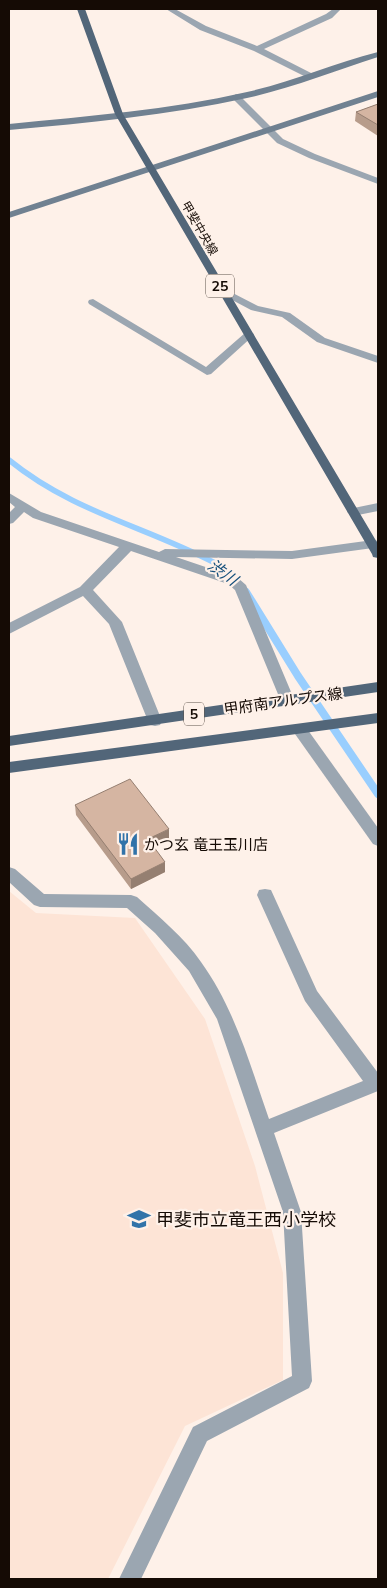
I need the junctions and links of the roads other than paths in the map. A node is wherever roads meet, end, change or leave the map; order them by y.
1 (81, 9) edge
2 (170, 9) edge
3 (338, 9) edge
4 (257, 49) junction
5 (378, 54) edge
6 (310, 76) junction
7 (378, 94) edge
8 (236, 97) junction
9 (119, 114) junction
10 (9, 127) edge
11 (267, 130) junction
12 (150, 168) junction
13 (378, 181) edge
14 (9, 215) edge
15 (222, 291) junction
16 (93, 302) dead end
17 (249, 335) junction
18 (378, 360) edge
19 (9, 497) edge
20 (23, 506) junction
21 (378, 507) edge
22 (353, 512) junction
23 (9, 520) edge
24 (128, 546) junction
25 (376, 549) edge
26 (148, 553) junction
27 (85, 590) junction
28 (9, 629) edge
29 (378, 688) edge
30 (287, 699) junction
31 (378, 718) edge
32 (155, 721) junction
33 (300, 730) junction
34 (9, 741) edge
35 (9, 768) edge
36 (378, 840) edge
37 (9, 873) edge
38 (265, 895) dead end
39 (377, 1084) edge
40 (264, 1129) junction
41 (130, 1579) edge

1 - 9 main road, 甲斐中央線 / 25
2 - 4 street
3 - 4 street
4 - 6 street
5 - 6 street
6 - 8 street
7 - 11 street
8 - 9 street
8 - 11 street
9 - 10 street
9 - 12 main road, 甲斐中央線 / 25
11 - 12 street
11 - 13 street
12 - 14 street
12 - 15 main road, 甲斐中央線 / 25
15 - 17 main road, 甲斐中央線 / 25
15 - 18 street
16 - 17 street
17 - 22 main road, 甲斐中央線 / 25
19 - 20 street
20 - 23 street
20 - 24 street
21 - 22 street
22 - 25 main road, 甲斐中央線 / 25
24 - 26 street
24 - 27 street
25 - 26 street
26 - 30 street
27 - 28 street
27 - 32 street
29 - 30 main road, 甲府南アルプス線 / 5
30 - 32 main road, 甲府南アルプス線 / 5
31 - 33 main road, 甲府南アルプス線 / 5
32 - 34 main road, 甲府南アルプス線 / 5
33 - 35 main road, 甲府南アルプス線 / 5
33 - 36 street
37 - 40 street
38 - 39 street
39 - 40 street
40 - 41 street

